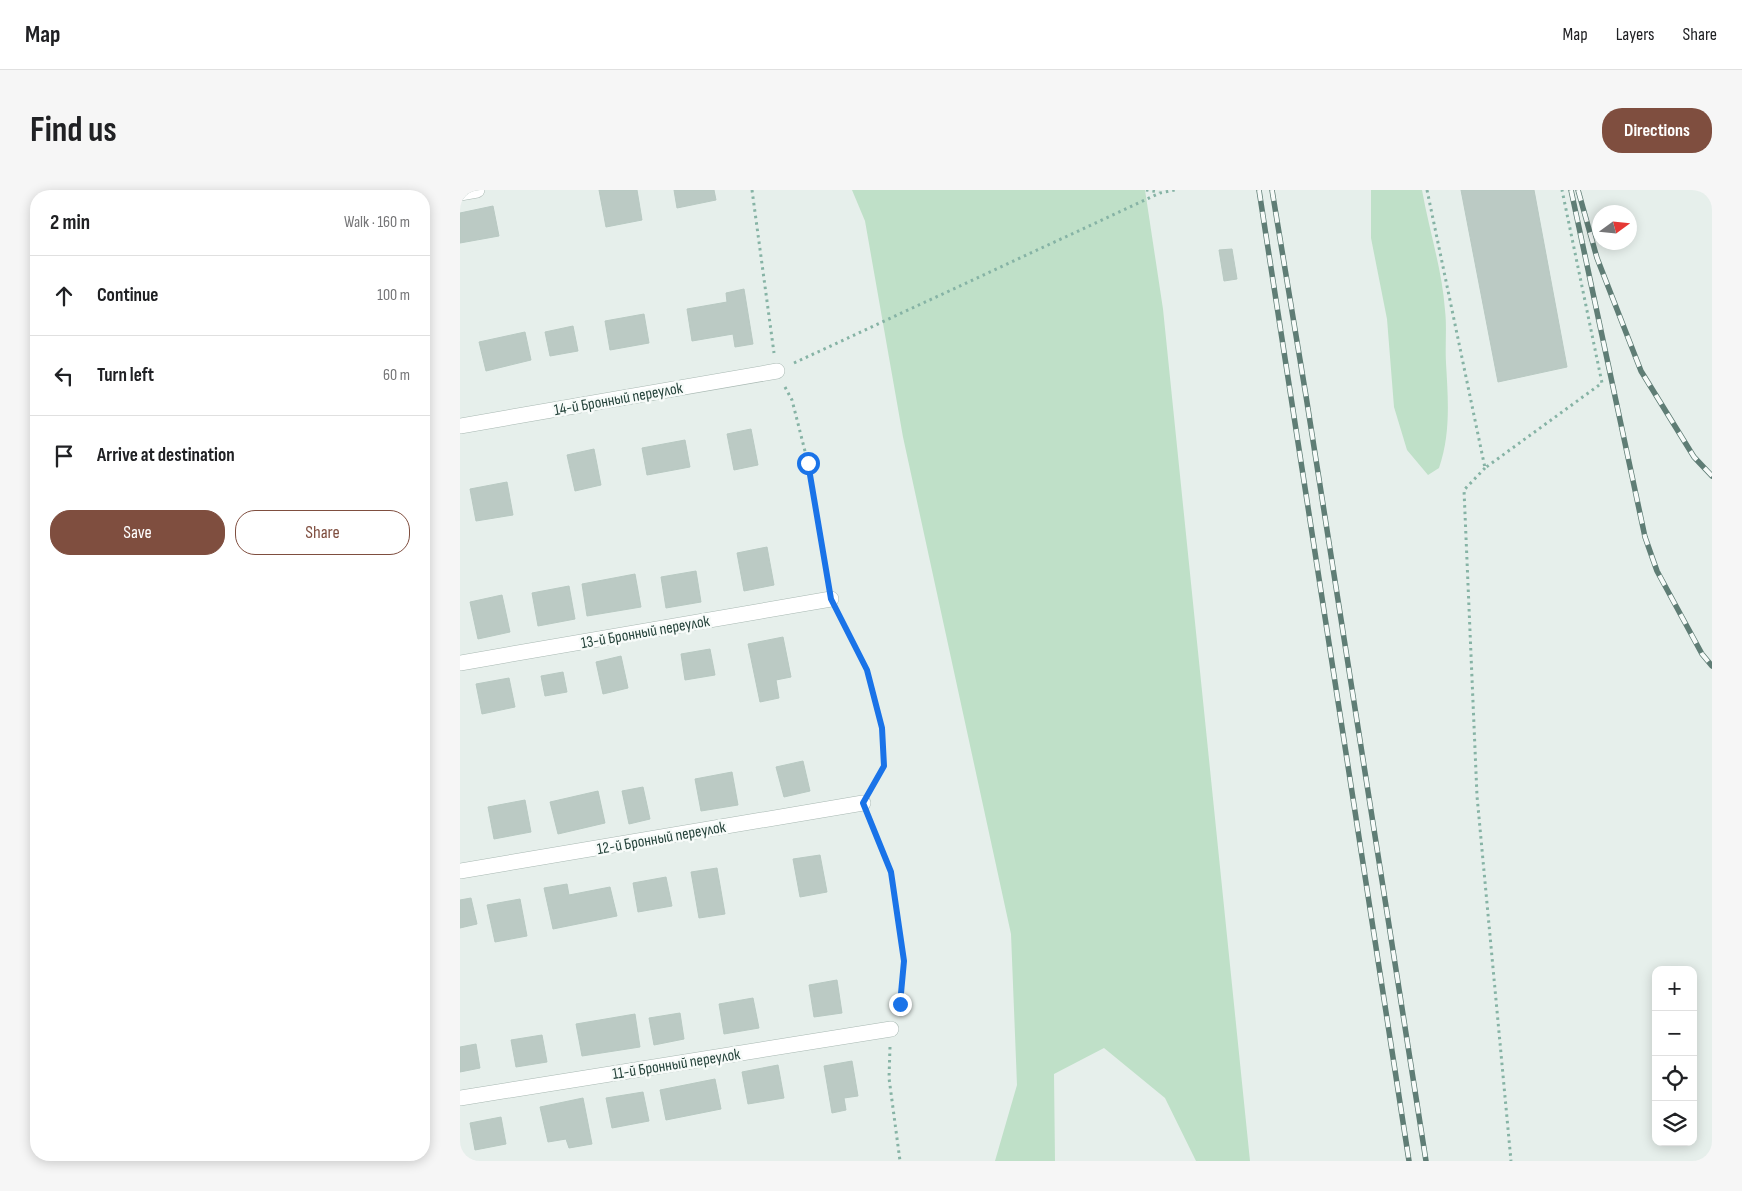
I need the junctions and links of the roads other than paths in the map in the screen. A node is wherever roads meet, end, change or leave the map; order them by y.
1 (477, 190) edge
2 (460, 193) edge
3 (777, 371) road end
4 (460, 426) edge
5 (831, 599) road end
6 (460, 663) edge
7 (863, 803) road end
8 (460, 871) edge
9 (892, 1028) road end
10 (460, 1098) edge

1 - 2 street
3 - 4 street, 14-й Бронный переулок
5 - 6 street, 13-й Бронный переулок
7 - 8 street, 12-й Бронный переулок
9 - 10 street, 11-й Бронный переулок

